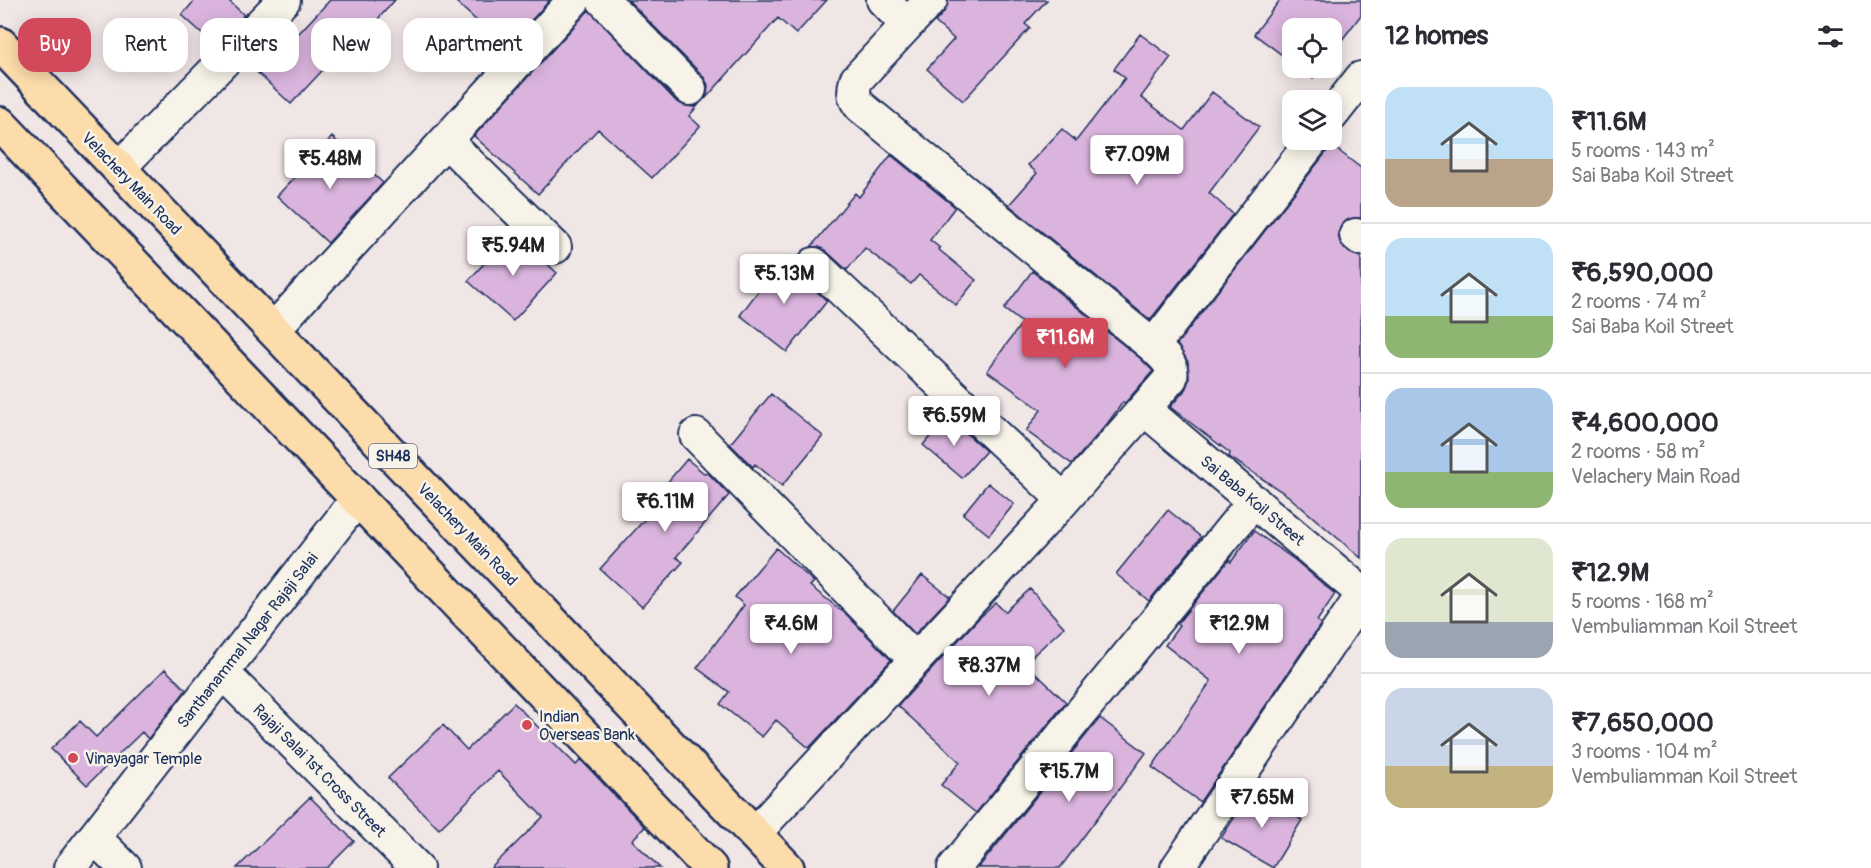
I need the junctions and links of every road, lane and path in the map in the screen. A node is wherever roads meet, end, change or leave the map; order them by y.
1 (284, 0) edge
2 (574, 0) edge
3 (603, 0) edge
4 (883, 0) edge
5 (931, 0) edge
6 (907, 25) junction
7 (0, 44) edge
8 (1361, 78) edge
9 (690, 89) dead end
10 (1342, 102) edge
11 (0, 124) edge
12 (446, 141) junction
13 (1305, 150) edge
14 (118, 169) junction
15 (555, 247) dead end
16 (814, 264) dead end
17 (273, 330) junction
18 (1153, 346) junction
19 (1144, 409) junction
20 (696, 435) dead end
21 (358, 498) junction
22 (1064, 500) junction
23 (1254, 501) junction
24 (1361, 592) edge
25 (1361, 597) edge
26 (915, 659) junction
27 (222, 672) junction
28 (754, 834) junction
29 (94, 837) junction
30 (70, 868) edge
31 (125, 868) edge
32 (417, 868) edge
33 (710, 868) edge
34 (787, 868) edge
35 (954, 868) edge
36 (1176, 868) edge

1 - 14 street
2 - 12 street
3 - 9 street
4 - 6 street
5 - 6 street
6 - 18 street
7 - 14 main road, Velachery Main Road / SH48
8 - 10 street
11 - 21 main road
12 - 15 street
12 - 17 street
13 - 18 street
14 - 17 main road, Velachery Main Road / SH48
16 - 22 street
17 - 28 main road, Velachery Main Road / SH48
18 - 19 street
19 - 22 street
19 - 23 street, Sai Baba Koil Street
20 - 26 street
21 - 27 street, Santhanammal Nagar Rajaji Salai
21 - 33 main road
22 - 26 street
23 - 24 street, Sai Baba Koil Street
23 - 35 street
25 - 36 street
26 - 28 street
27 - 29 street, Santhanammal Nagar Rajaji Salai
27 - 32 street, Rajaji Salai 1st Cross Street
28 - 34 main road, Velachery Main Road / SH48
29 - 30 street, Santhanammal Nagar Rajaji Salai
29 - 31 street

